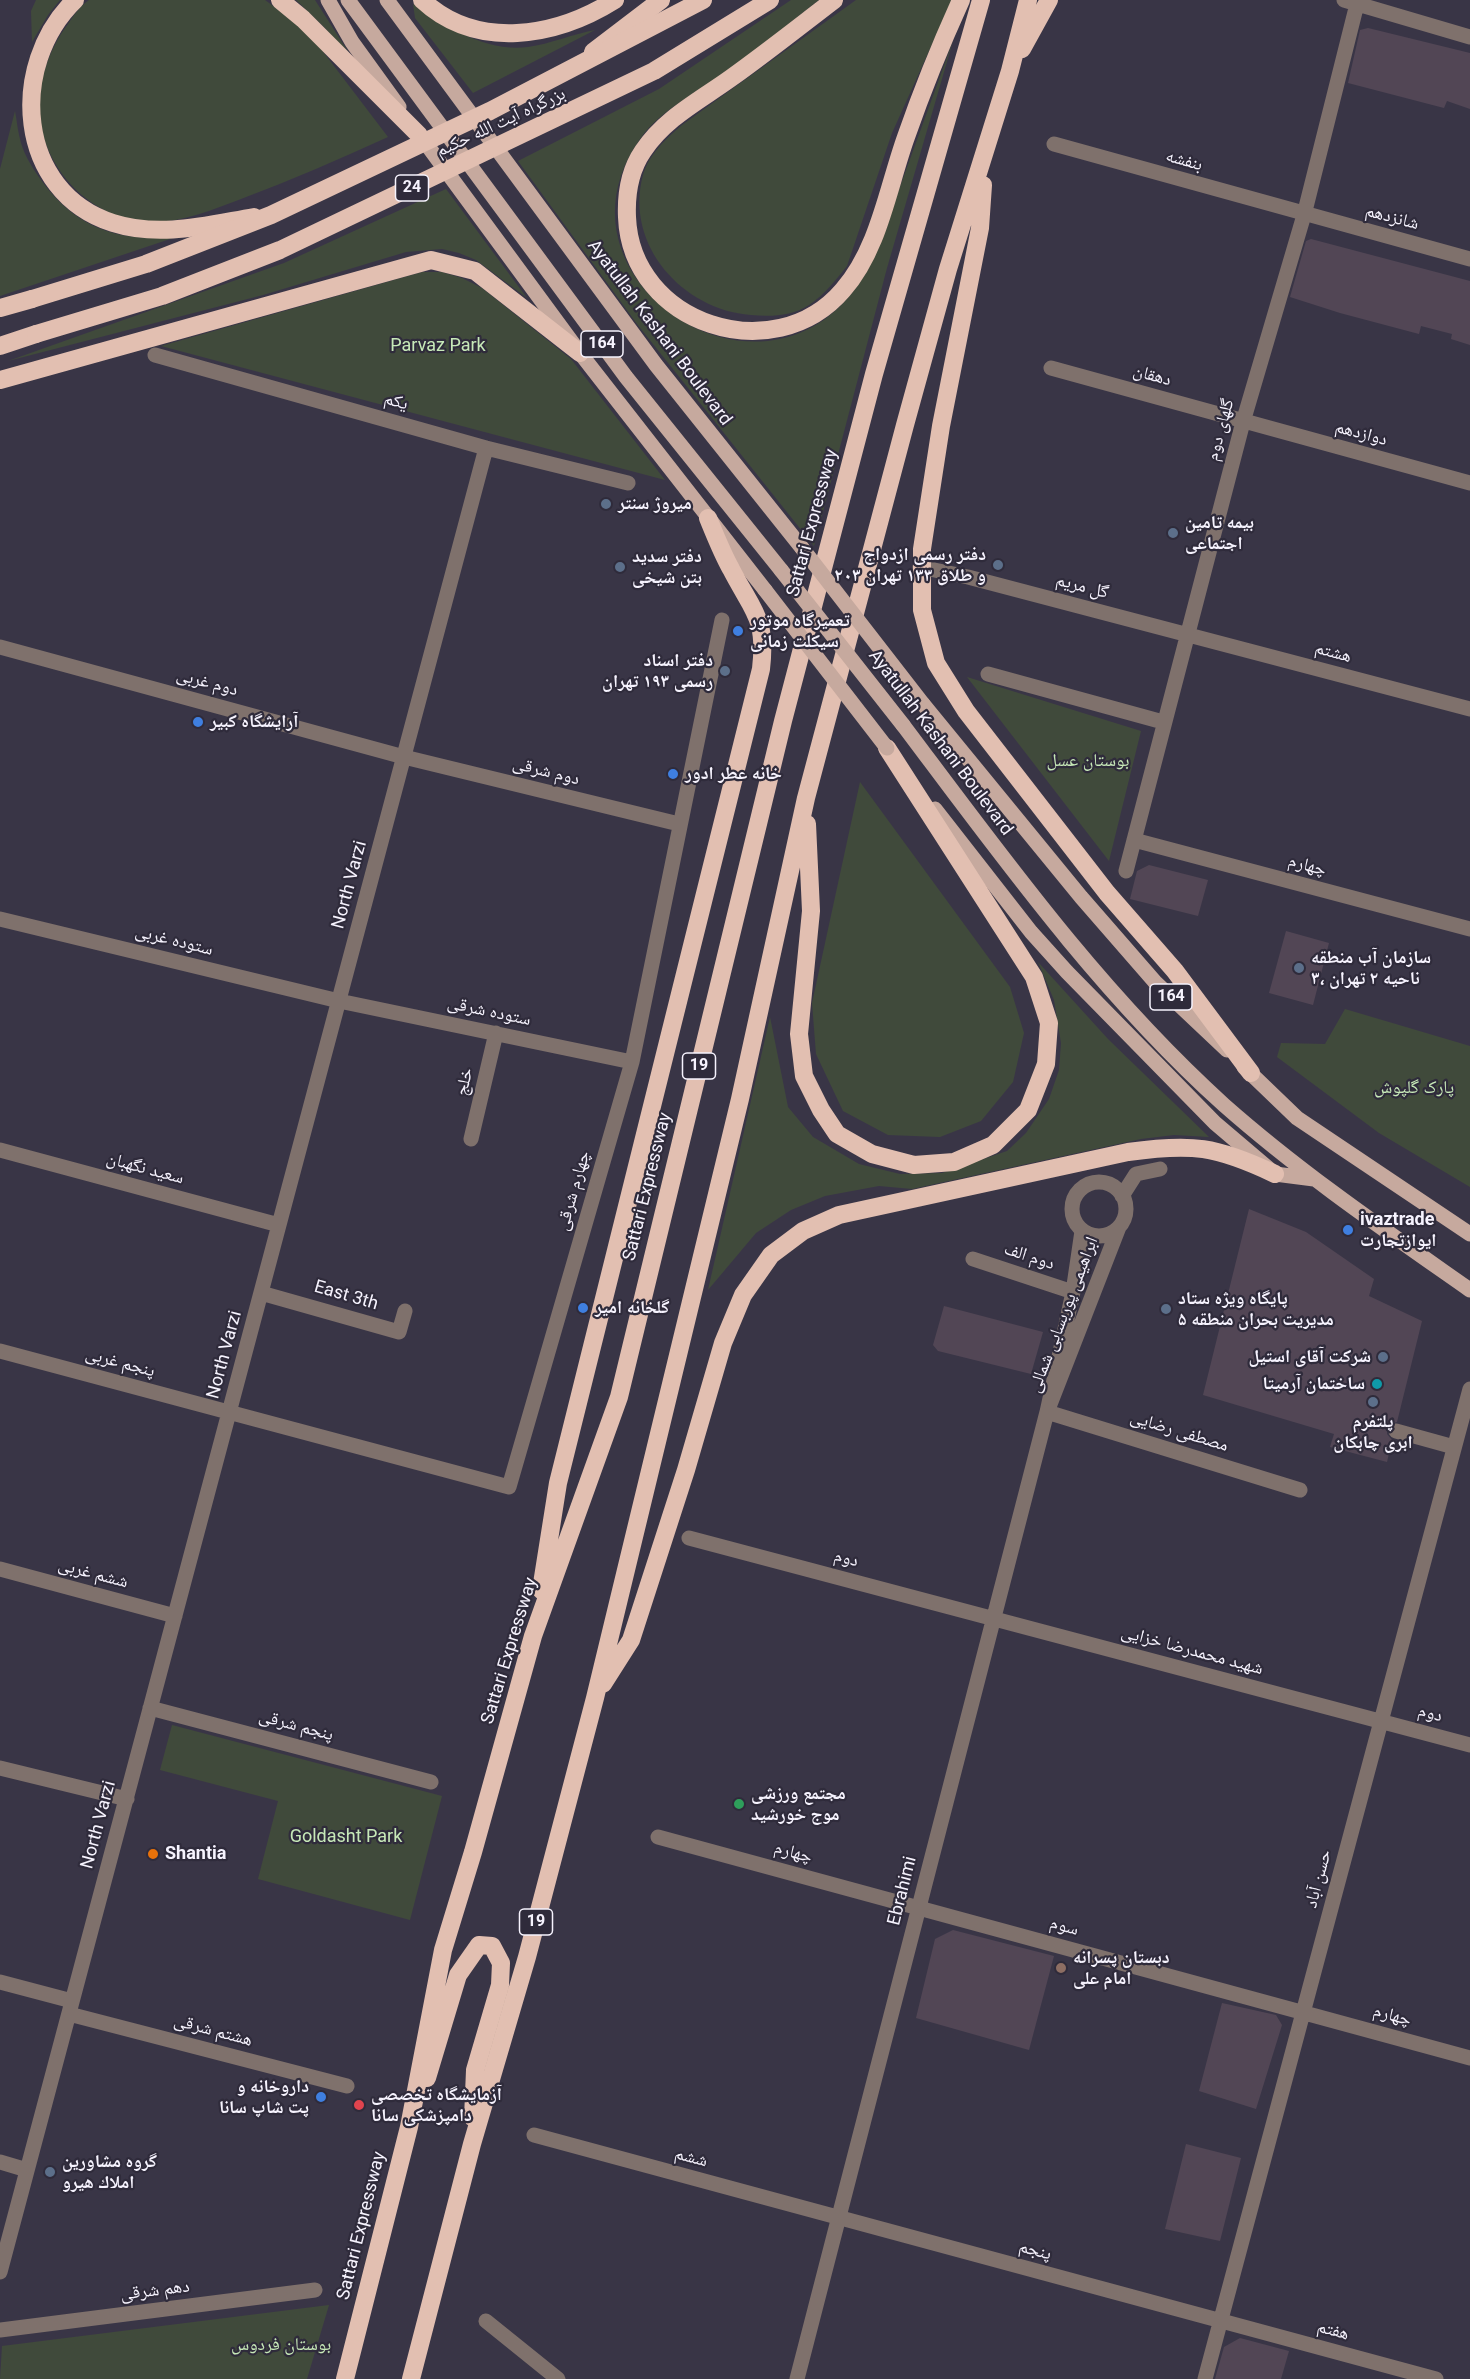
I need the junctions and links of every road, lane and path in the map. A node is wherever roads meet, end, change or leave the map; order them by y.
1 (75, 0) edge
2 (280, 0) edge
3 (328, 0) edge
4 (348, 0) edge
5 (387, 0) edge
6 (422, 0) edge
7 (615, 0) edge
8 (661, 0) edge
9 (703, 0) edge
10 (770, 0) edge
11 (834, 0) edge
12 (961, 0) edge
13 (981, 0) edge
14 (1028, 0) edge
15 (1049, 0) edge
16 (1353, 1) edge
17 (1470, 37) edge
18 (571, 71) junction
19 (1010, 71) junction
20 (419, 135) junction
21 (1053, 144) dead end
22 (984, 158) junction
23 (271, 215) junction
24 (1304, 215) junction
25 (1470, 259) edge
26 (0, 308) edge
27 (0, 346) edge
28 (580, 353) junction
29 (155, 355) dead end
30 (1051, 368) dead end
31 (0, 380) edge
32 (1243, 422) junction
33 (486, 447) junction
34 (628, 483) dead end
35 (1470, 483) edge
36 (708, 518) junction
37 (920, 567) junction
38 (722, 620) dead end
39 (1186, 634) junction
40 (0, 647) edge
41 (988, 674) dead end
42 (1470, 709) edge
43 (1163, 722) junction
44 (887, 748) junction
45 (404, 757) junction
46 (806, 798) junction
47 (679, 824) junction
48 (1134, 840) junction
49 (1126, 871) dead end
50 (0, 919) edge
51 (1470, 929) edge
52 (339, 1000) junction
53 (496, 1034) junction
54 (632, 1062) junction
55 (1251, 1073) junction
56 (471, 1139) dead end
57 (0, 1150) edge
58 (1160, 1168) dead end
59 (1275, 1174) junction
60 (1314, 1179) junction
61 (1122, 1196) junction
62 (279, 1226) junction
63 (1119, 1227) junction
64 (1082, 1231) junction
65 (1470, 1234) edge
66 (973, 1259) dead end
67 (1470, 1290) edge
68 (1073, 1292) junction
69 (261, 1293) junction
70 (405, 1311) dead end
71 (0, 1351) edge
72 (1470, 1389) edge
73 (229, 1412) junction
74 (1047, 1412) junction
75 (1396, 1431) dead end
76 (1454, 1447) junction
77 (1300, 1490) dead end
78 (689, 1538) dead end
79 (0, 1569) edge
80 (175, 1617) junction
81 (993, 1619) junction
82 (533, 1636) junction
83 (595, 1698) junction
84 (150, 1708) junction
85 (1381, 1722) junction
86 (1470, 1745) edge
87 (0, 1768) edge
88 (431, 1782) dead end
89 (126, 1799) junction
90 (658, 1836) dead end
91 (919, 1908) junction
92 (0, 1982) edge
93 (71, 2008) junction
94 (1304, 2012) junction
95 (1470, 2058) edge
96 (347, 2086) dead end
97 (409, 2127) junction
98 (534, 2135) dead end
99 (472, 2144) junction
100 (0, 2162) edge
101 (27, 2170) junction
102 (838, 2218) junction
103 (0, 2272) edge
104 (315, 2290) dead end
105 (486, 2321) dead end
106 (1221, 2321) junction
107 (0, 2330) edge
108 (345, 2379) edge
109 (411, 2379) edge
110 (558, 2379) edge
111 (797, 2379) edge
112 (1205, 2379) edge
113 (1436, 2379) edge

1 - 23 highway, bridge
2 - 20 highway
3 - 20 main road
4 - 60 main road, Ayatullah Kashani Boulevard / 164, bridge
5 - 55 main road, Ayatullah Kashani Boulevard / 164, bridge
6 - 7 highway
8 - 18 highway
9 - 18 highway, بزرگراه آیت الله حکیم / 24, bridge
10 - 27 highway, بزرگراه آیت الله حکیم / 24, bridge
11 - 12 highway
13 - 82 highway, Sattari Expressway / 19
14 - 19 highway, 19
15 - 19 highway
16 - 17 street
16 - 24 street, گلهای دوم
18 - 23 highway, بزرگراه آیت الله حکیم / 24, bridge
19 - 22 highway, 19
20 - 28 main road
21 - 24 street, بنفشه
22 - 37 highway
22 - 46 highway, 19
23 - 26 highway, بزرگراه آیت الله حکیم / 24, bridge
24 - 25 street, شانزدهم
24 - 32 street, گلهای دوم
28 - 31 highway
28 - 36 main road
29 - 33 street, یکم
30 - 32 street, دهقان
32 - 35 street, دوازدهم
32 - 39 street, گلهای دوم
33 - 34 street, یکم
33 - 45 street, North Varzi
36 - 44 main road, bridge
36 - 82 highway
37 - 39 street, گل مریم
37 - 55 highway
38 - 47 street, چهارم شرقی
39 - 42 street, هشتم
39 - 43 street, گلهای دوم
40 - 45 street, دوم غربی
41 - 43 street
43 - 48 street, گلهای دوم
44 - 46 highway
44 - 59 main road
45 - 47 street, دوم شرقی
45 - 52 street, North Varzi
46 - 83 highway, 19
47 - 54 street, چهارم شرقی
48 - 49 street, گلهای دوم
48 - 51 street, چهارم
50 - 52 street, ستوده غربی
52 - 53 street, ستوده شرقی
52 - 62 street, North Varzi
53 - 54 street, ستوده شرقی
53 - 56 street, خلج
54 - 73 street, چهارم شرقی
55 - 65 main road, Ayatullah Kashani Boulevard / 164
57 - 62 street, سعید نگهبان
58 - 61 street
59 - 60 main road
59 - 83 highway
60 - 67 main road, Ayatullah Kashani Boulevard / 164
61 - 63 street
61 - 64 street
62 - 69 street, North Varzi
63 - 64 street
63 - 74 street, ابراهیمی پوربسابی شمالی
64 - 68 street, ابراهیمی پوربسابی شمالی
66 - 68 street, دوم الف
68 - 74 street, ابراهیمی پوربسابی شمالی
69 - 70 street, East 3th
69 - 73 street, North Varzi
71 - 73 street, پنجم غربی
72 - 76 street, حسن آباد
73 - 80 street, North Varzi
74 - 77 street, مصطفی رضایی
74 - 81 street, Ebrahimi
75 - 76 street
76 - 85 street, حسن آباد
78 - 81 street, دوم
79 - 80 street, ششم غربی
80 - 84 street, North Varzi
81 - 85 street, شهید محمدرضا خزایی
81 - 91 street, Ebrahimi
82 - 97 highway, Sattari Expressway / 19
83 - 99 highway, 19
84 - 88 street, پنجم شرقی
84 - 89 street, North Varzi
85 - 86 street, دوم
85 - 94 street, حسن آباد
87 - 89 street
89 - 93 street, North Varzi
90 - 91 street, چهارم
91 - 94 street, سوم
91 - 102 street, Ebrahimi
92 - 93 street, هشتم شرقی
93 - 96 street, هشتم شرقی
93 - 101 street, North Varzi
94 - 95 street, چهارم
94 - 106 street, حسن آباد
97 - 99 highway
97 - 108 highway, Sattari Expressway / 19
98 - 102 street, ششم
99 - 109 highway, 19
100 - 101 street
101 - 103 street, North Varzi
102 - 106 street, پنجم
102 - 111 street, Ebrahimi
104 - 107 street, دهم شرقی
105 - 110 street
106 - 112 street, حسن آباد
106 - 113 street, هفتم

